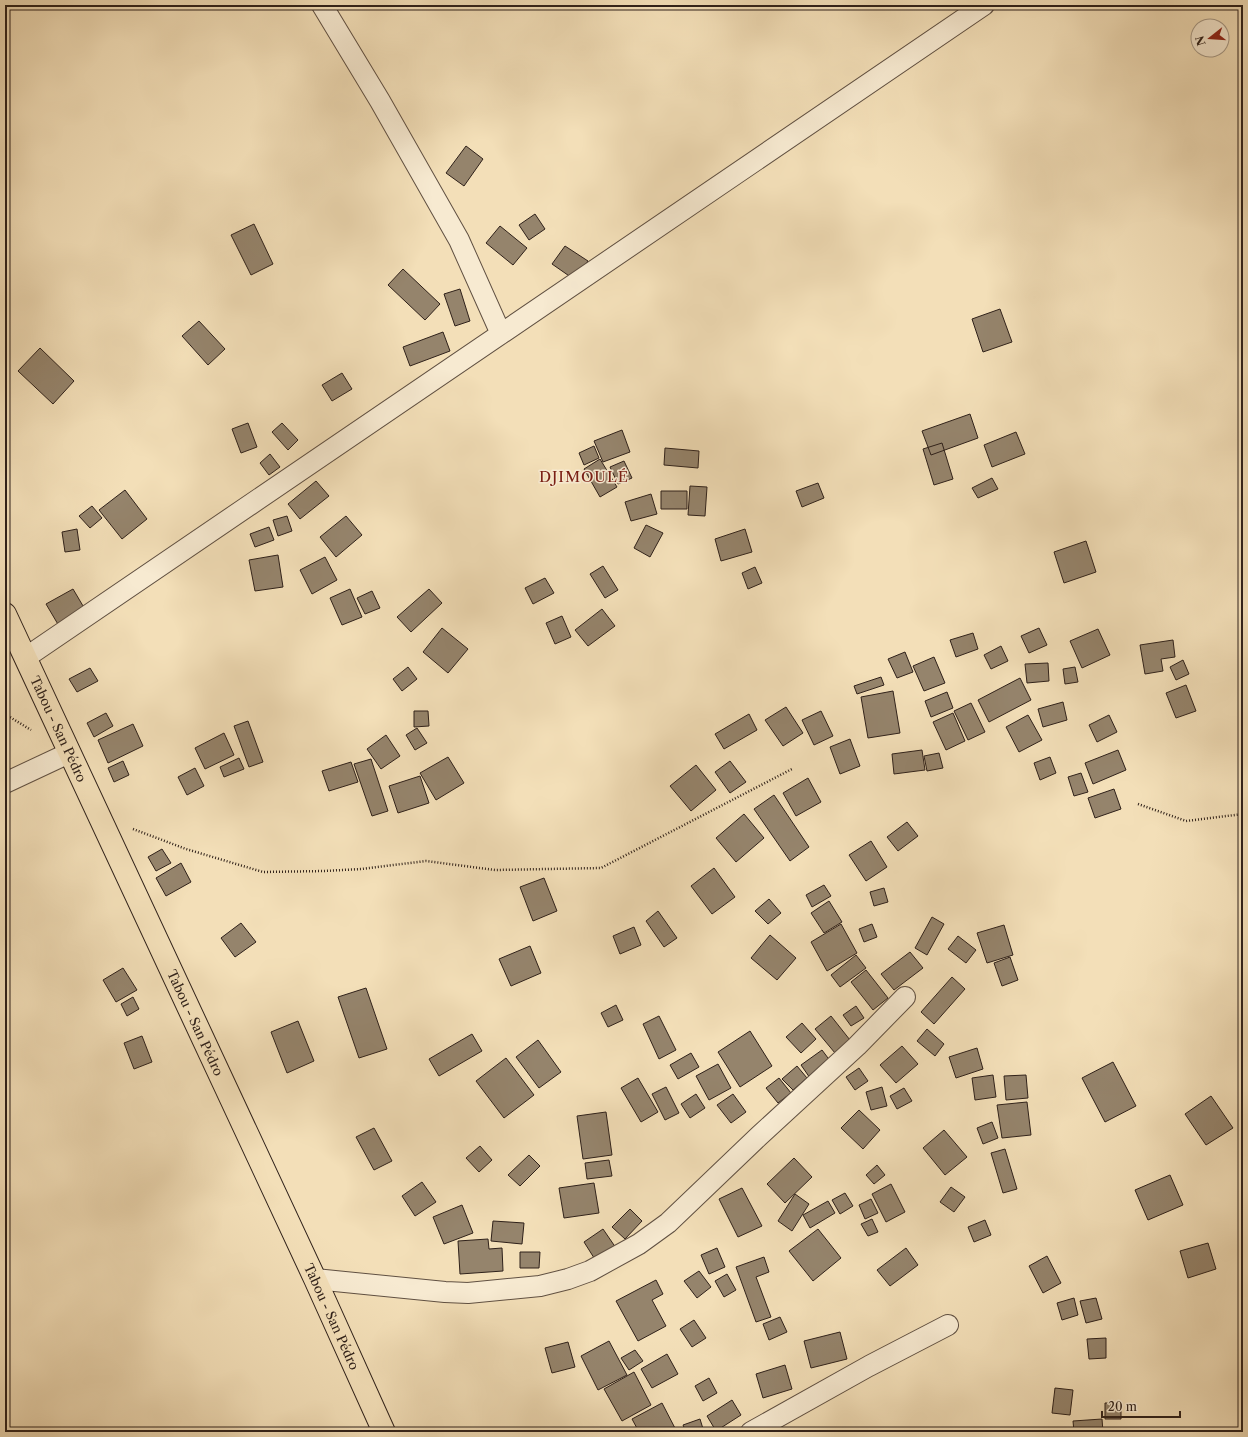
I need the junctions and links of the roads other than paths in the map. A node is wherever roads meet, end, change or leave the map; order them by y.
1 (322, 5) edge
2 (984, 5) edge
3 (501, 334) junction
4 (5, 614) edge
5 (26, 658) junction
6 (69, 753) junction
7 (5, 783) edge
8 (905, 998) dead end
9 (315, 1279) junction
10 (948, 1325) dead end
11 (384, 1432) edge
12 (751, 1432) edge

1 - 3 street
2 - 3 street
3 - 5 street
4 - 5 main road, Tabou - San Pédro
5 - 6 main road, Tabou - San Pédro
6 - 7 street
6 - 9 main road, Tabou - San Pédro
8 - 9 street
9 - 11 main road, Tabou - San Pédro
10 - 12 street

